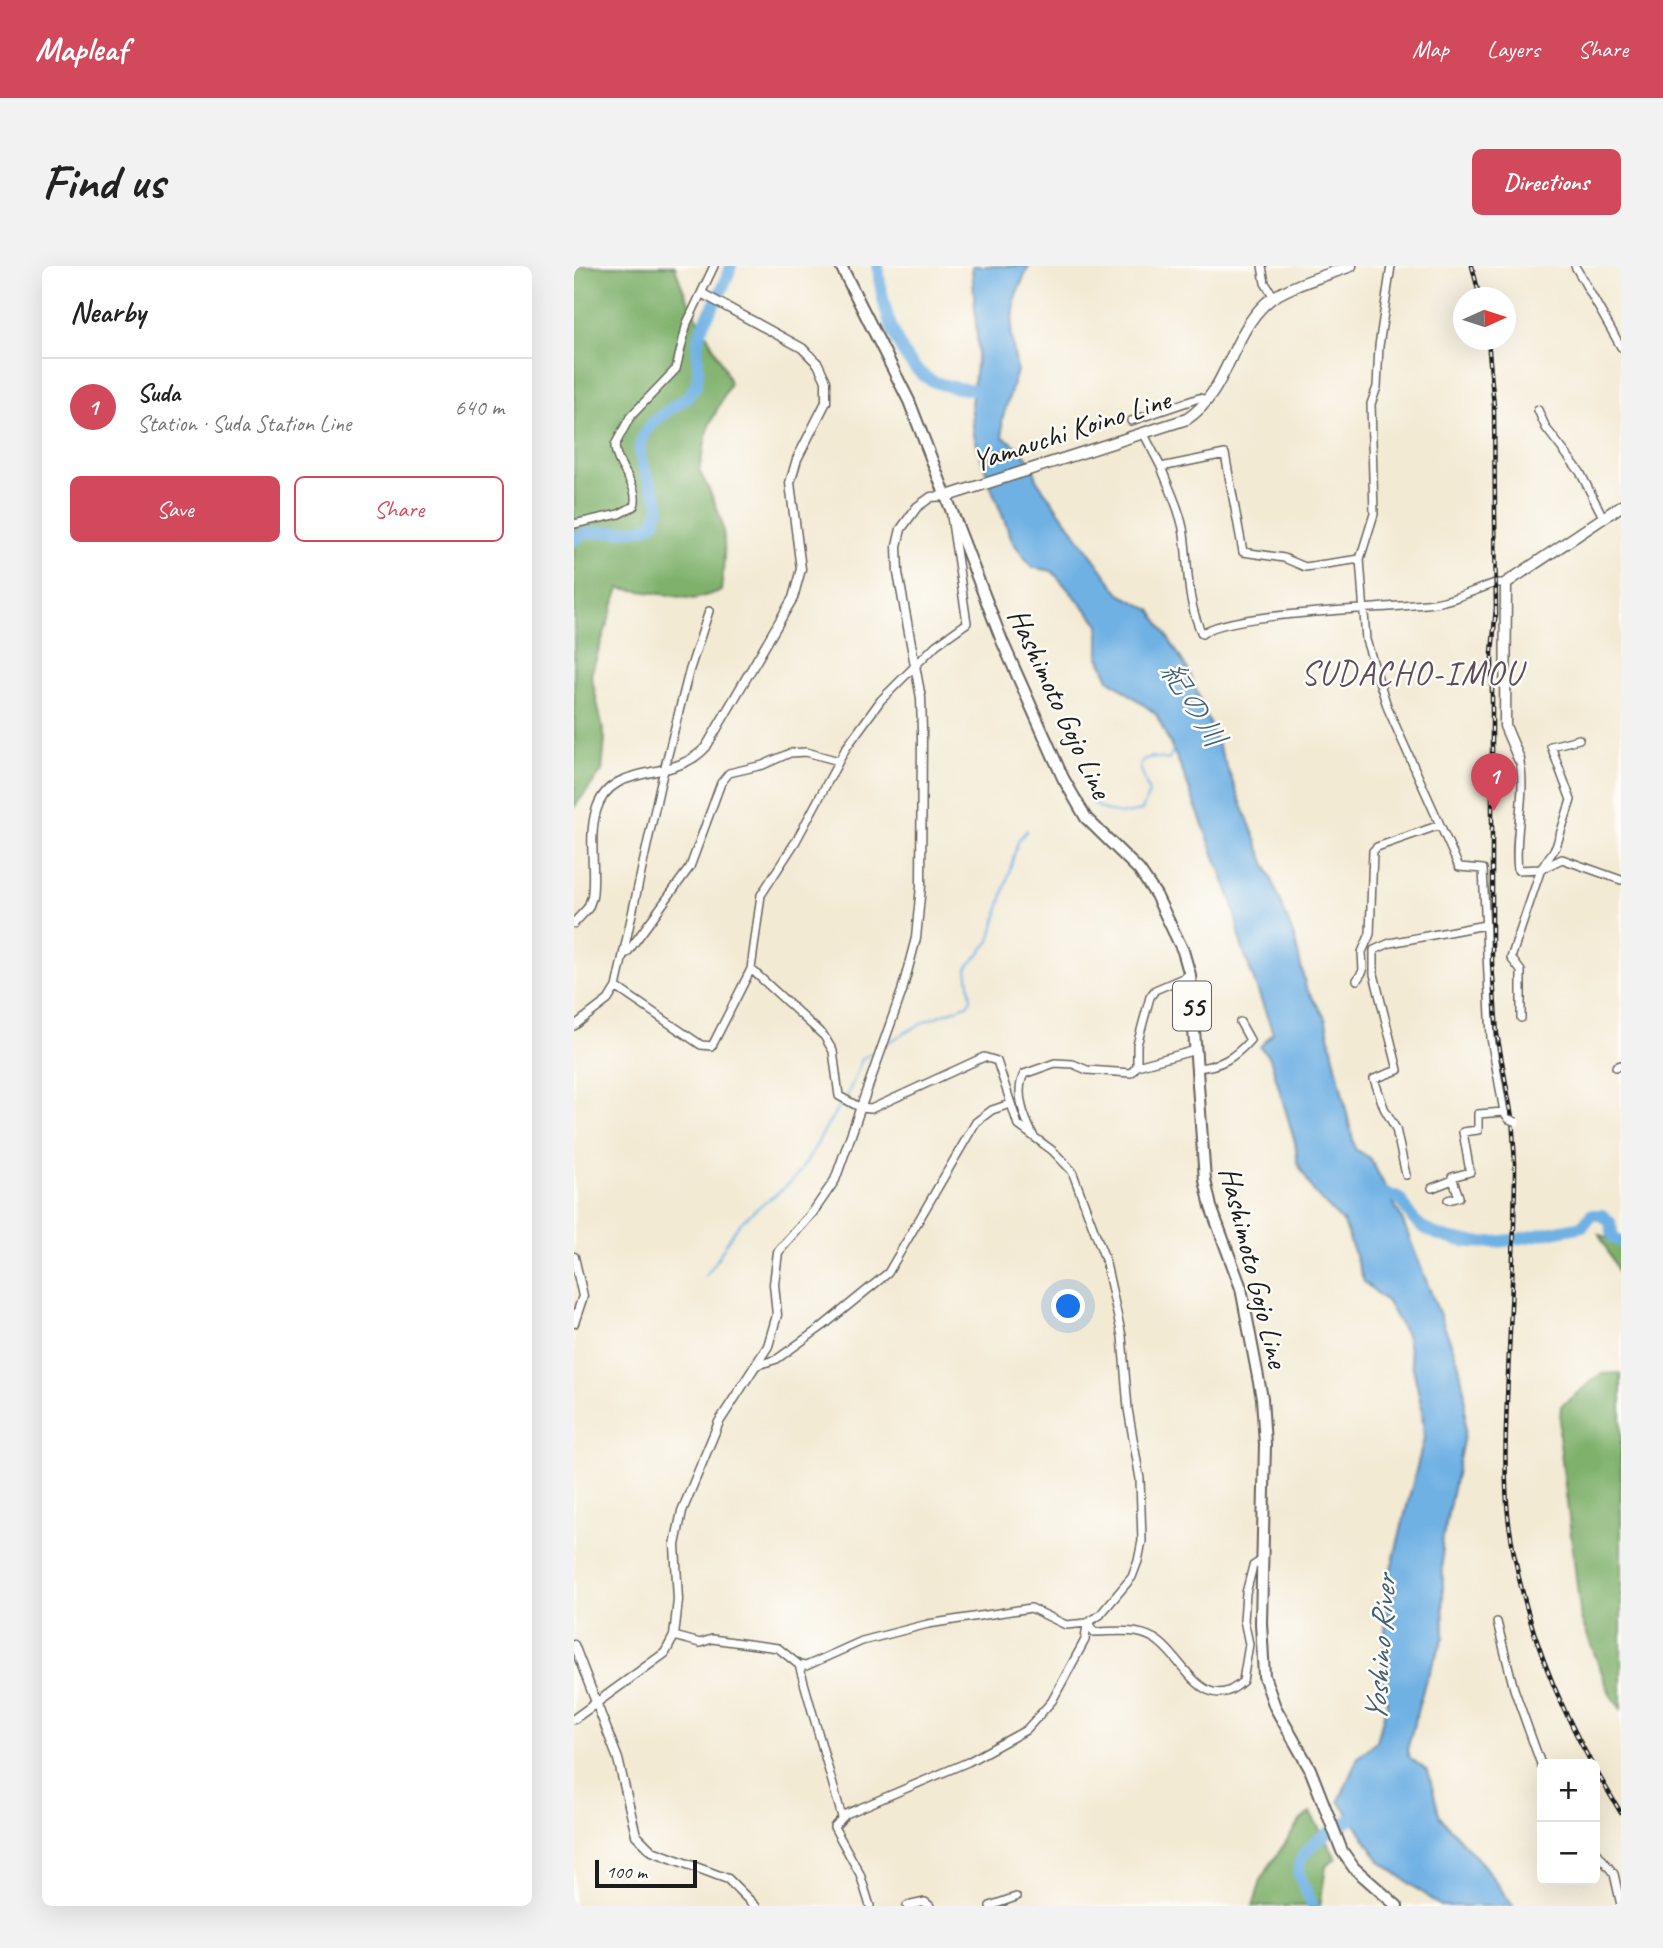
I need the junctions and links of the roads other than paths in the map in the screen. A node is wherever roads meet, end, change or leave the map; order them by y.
1 (714, 266) edge
2 (841, 266) edge
3 (1262, 266) edge
4 (1351, 266) edge
5 (1391, 266) edge
6 (1575, 266) edge
7 (703, 295) junction
8 (1274, 297) junction
9 (1621, 347) edge
10 (1209, 400) junction
11 (1538, 410) dead end
12 (1138, 422) dead end
13 (1146, 438) dead end
14 (1161, 467) junction
15 (947, 496) junction
16 (1621, 506) edge
17 (953, 512) junction
18 (1603, 517) junction
19 (574, 524) edge
20 (1360, 559) junction
21 (1506, 583) junction
22 (1364, 609) junction
23 (709, 611) dead end
24 (915, 667) junction
25 (1579, 739) dead end
26 (1519, 759) joint
27 (839, 761) junction
28 (665, 771) junction
29 (1440, 825) junction
30 (1541, 869) junction
31 (1621, 880) edge
32 (574, 923) edge
33 (1485, 925) junction
34 (622, 959) junction
35 (751, 969) junction
36 (1190, 975) junction
37 (1357, 980) dead end
38 (616, 987) junction
39 (1521, 1018) dead end
40 (1240, 1023) dead end
41 (574, 1026) edge
42 (1196, 1050) junction
43 (1136, 1066) junction
44 (1197, 1068) junction
45 (1010, 1104) junction
46 (861, 1108) junction
47 (1034, 1138) junction
48 (1406, 1175) dead end
49 (1453, 1180) junction
50 (1432, 1188) dead end
51 (1448, 1200) dead end
52 (574, 1257) edge
53 (574, 1323) edge
54 (758, 1365) junction
55 (1262, 1560) junction
56 (1497, 1622) dead end
57 (1087, 1623) junction
58 (674, 1636) junction
59 (574, 1645) edge
60 (799, 1665) junction
61 (597, 1703) junction
62 (574, 1719) edge
63 (1539, 1759) edge
64 (842, 1816) junction
65 (1600, 1856) edge
66 (1016, 1897) dead end
67 (1621, 1905) edge
68 (755, 1906) edge
69 (870, 1906) edge
70 (907, 1906) edge
71 (930, 1906) edge
72 (990, 1906) edge
73 (1397, 1906) edge

1 - 7 street
2 - 15 main road, Hashimoto Gojo Line / 55
3 - 8 street
4 - 8 main road, Yamauchi Koino Line
5 - 20 street
6 - 9 street
7 - 19 street
7 - 28 street
8 - 10 main road, Yamauchi Koino Line
10 - 12 street
10 - 15 main road, Yamauchi Koino Line
11 - 18 street
13 - 14 street
14 - 20 street
14 - 22 street
15 - 17 main road, Hashimoto Gojo Line / 55
15 - 24 street
16 - 18 main road
17 - 24 street
17 - 36 main road, Hashimoto Gojo Line / 55
18 - 21 main road
20 - 22 street
21 - 22 street
21 - 26 main road
22 - 29 street
23 - 28 street
24 - 27 street
24 - 46 street
25 - 30 street
26 - 30 street
27 - 34 street
27 - 35 street
28 - 32 street
28 - 34 street
29 - 33 street
29 - 37 street
30 - 31 street
30 - 39 street
33 - 48 street
33 - 49 street
34 - 38 street
35 - 38 street
35 - 46 street
36 - 42 main road, Hashimoto Gojo Line / 55
36 - 43 street
38 - 41 street
40 - 44 street
42 - 43 street
42 - 44 main road, Hashimoto Gojo Line / 55
43 - 47 street
44 - 55 main road, Hashimoto Gojo Line / 55
45 - 46 street
45 - 47 street
45 - 54 street
46 - 54 street
47 - 57 street
49 - 50 street
49 - 51 street
52 - 53 street
54 - 58 street
55 - 57 street
55 - 73 main road, Hashimoto Gojo Line / 55
56 - 63 street
57 - 60 street
57 - 64 street
58 - 60 street
58 - 61 street
59 - 61 street
60 - 64 street
61 - 62 street
61 - 68 street
64 - 69 street
65 - 67 street
66 - 72 street
70 - 71 street

